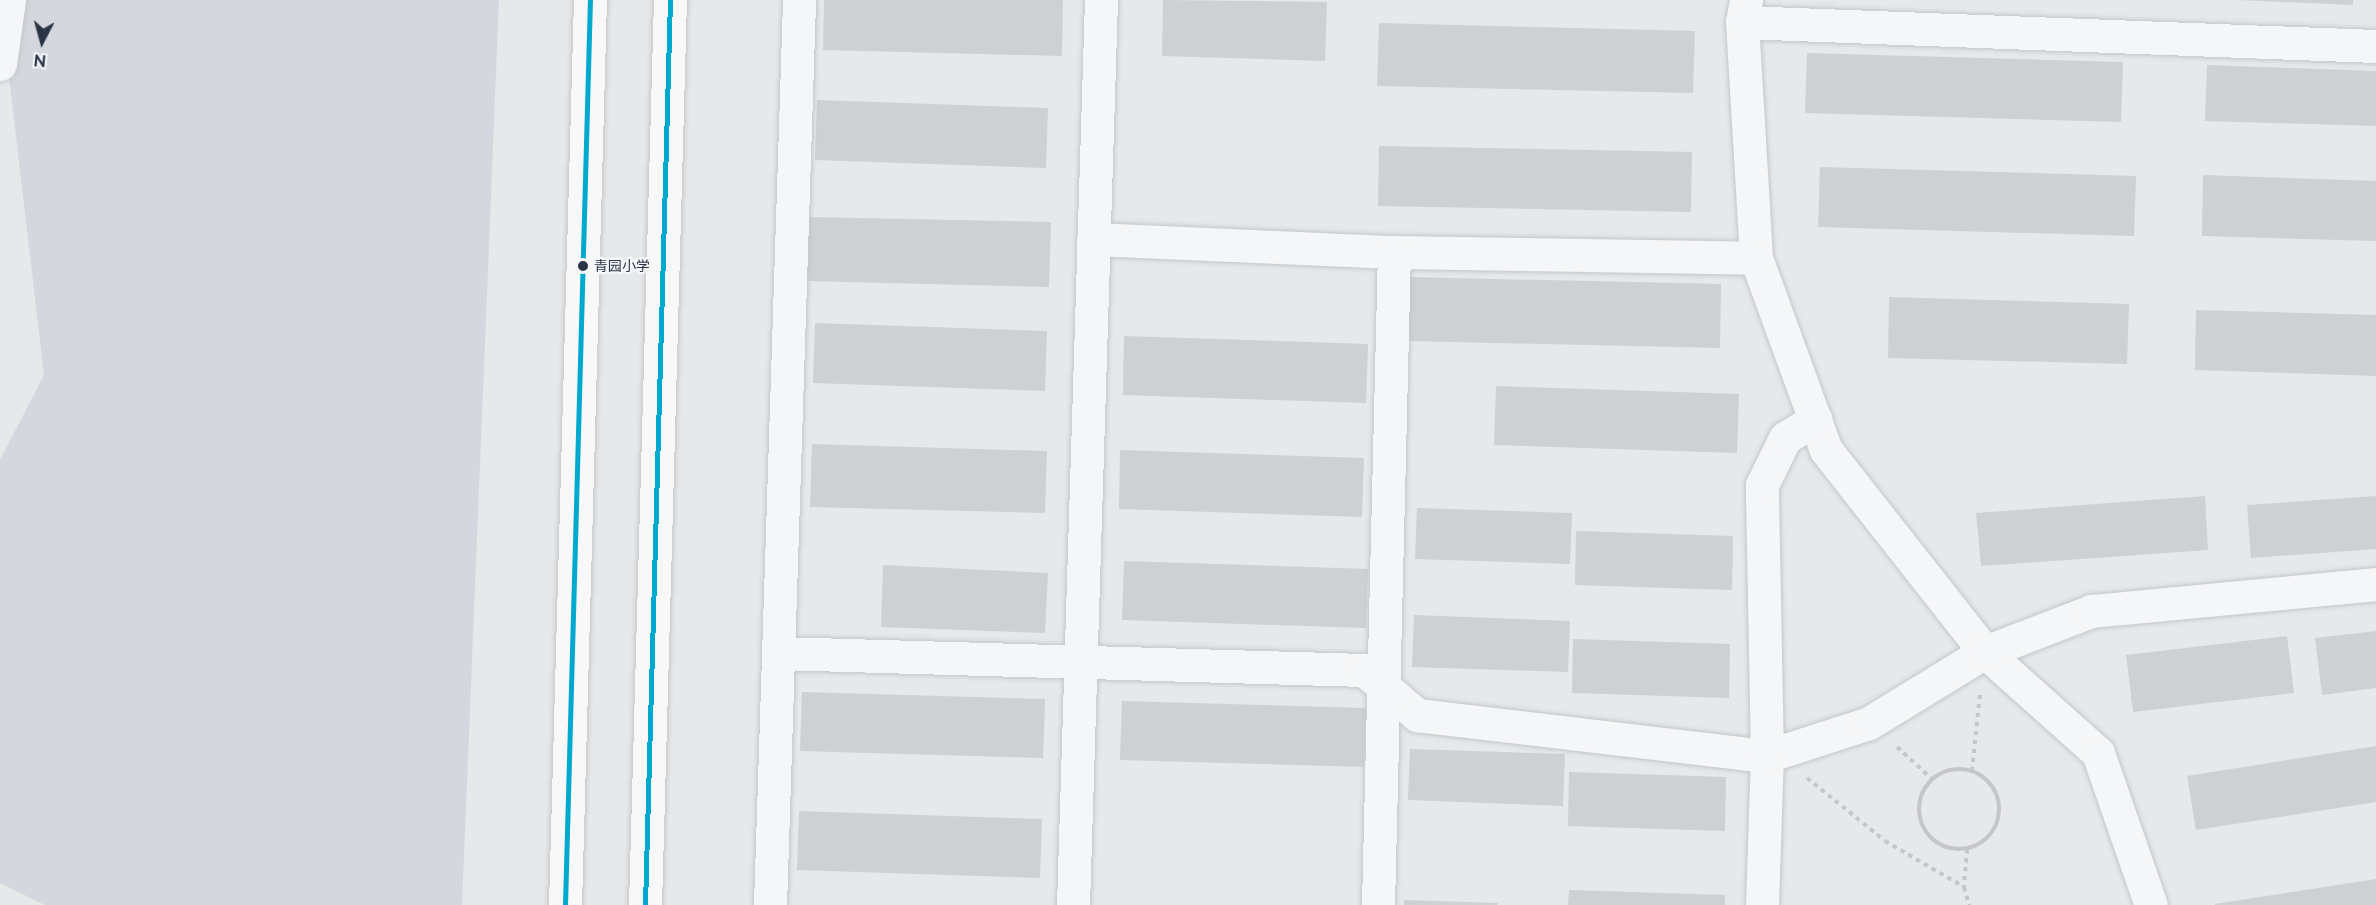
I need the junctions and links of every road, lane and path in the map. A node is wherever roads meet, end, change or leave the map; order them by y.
1 (9, 0) edge
2 (590, 0) edge
3 (670, 0) edge
4 (799, 0) edge
5 (1101, 0) edge
6 (1744, 11) edge
7 (2376, 46) edge
8 (0, 64) edge
9 (1093, 239) junction
10 (1394, 252) junction
11 (1756, 258) junction
12 (1815, 419) junction
13 (2376, 584) edge
14 (1985, 652) junction
15 (778, 653) junction
16 (1080, 662) junction
17 (1385, 688) junction
18 (1869, 723) junction
19 (1774, 754) junction
20 (1972, 771) junction
21 (1932, 779) junction
22 (1967, 849) junction
23 (1964, 887) junction
24 (565, 905) edge
25 (645, 905) edge
26 (770, 905) edge
27 (1073, 905) edge
28 (1378, 905) edge
29 (1762, 905) edge
30 (1969, 905) edge
31 (2151, 905) edge

1 - 8 street
2 - 24 main road
3 - 25 main road
4 - 15 street
5 - 9 street
6 - 7 street
6 - 11 street
9 - 10 street
9 - 16 street
10 - 11 street
10 - 17 street
11 - 12 street
12 - 14 street
12 - 19 street
13 - 14 street
14 - 18 street
14 - 20 path
14 - 31 street
15 - 16 street
15 - 26 street
16 - 17 street
16 - 27 street
17 - 19 street
17 - 28 street
18 - 19 street
18 - 21 path
19 - 23 path
19 - 29 street
20 - 21 path
20 - 22 path
21 - 22 path
22 - 23 path
23 - 30 path

